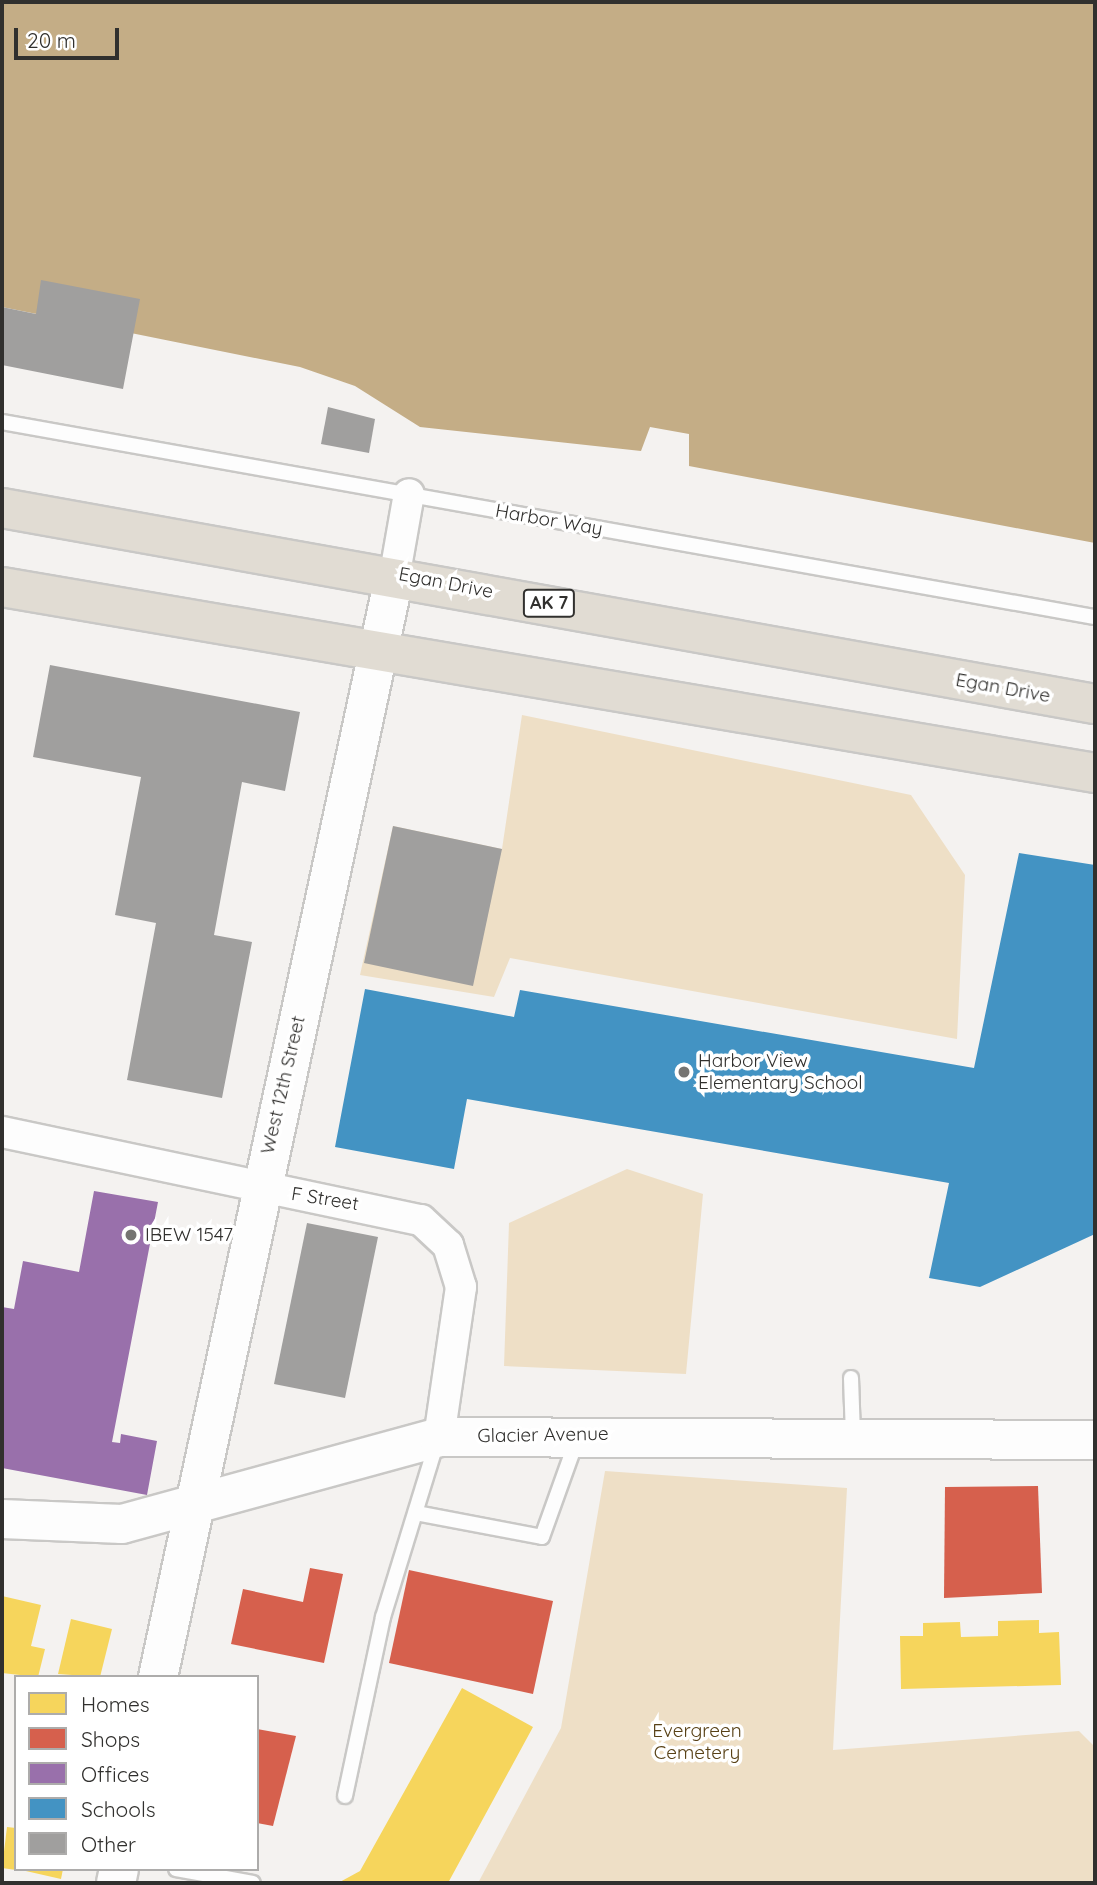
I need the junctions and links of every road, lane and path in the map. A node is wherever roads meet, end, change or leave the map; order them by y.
1 (2, 422) edge
2 (2, 482) edge
3 (409, 494) junction
4 (2, 508) edge
5 (64, 518) junction
6 (395, 573) junction
7 (2, 587) edge
8 (1095, 617) edge
9 (382, 650) junction
10 (1095, 704) edge
11 (1095, 773) edge
12 (2, 1132) edge
13 (259, 1188) junction
14 (851, 1378) dead end
15 (579, 1434) junction
16 (853, 1436) junction
17 (439, 1437) junction
18 (1095, 1440) edge
19 (194, 1503) junction
20 (416, 1513) junction
21 (2, 1519) edge
22 (158, 1675) edge
23 (345, 1796) dead end
24 (187, 1871) edge
25 (253, 1883) edge

1 - 3 lane, Harbor Way
2 - 5 highway
3 - 6 street, West 12th Street
3 - 8 lane, Harbor Way
4 - 5 highway, Egan Drive / AK 7
5 - 6 highway, Egan Drive / AK 7
6 - 9 main road, West 12th Street
6 - 10 highway, Egan Drive / AK 7
7 - 9 highway
9 - 11 highway
9 - 13 main road, West 12th Street
12 - 13 street, F Street
13 - 17 street, F Street
13 - 19 main road, West 12th Street
14 - 16 lane
15 - 16 main road, Glacier Avenue
15 - 17 main road, Glacier Avenue
15 - 20 lane
16 - 18 main road, Glacier Avenue
17 - 19 main road, Glacier Avenue
17 - 20 lane
19 - 21 main road, Glacier Avenue
19 - 22 main road, West 12th Street
20 - 23 lane
24 - 25 lane

